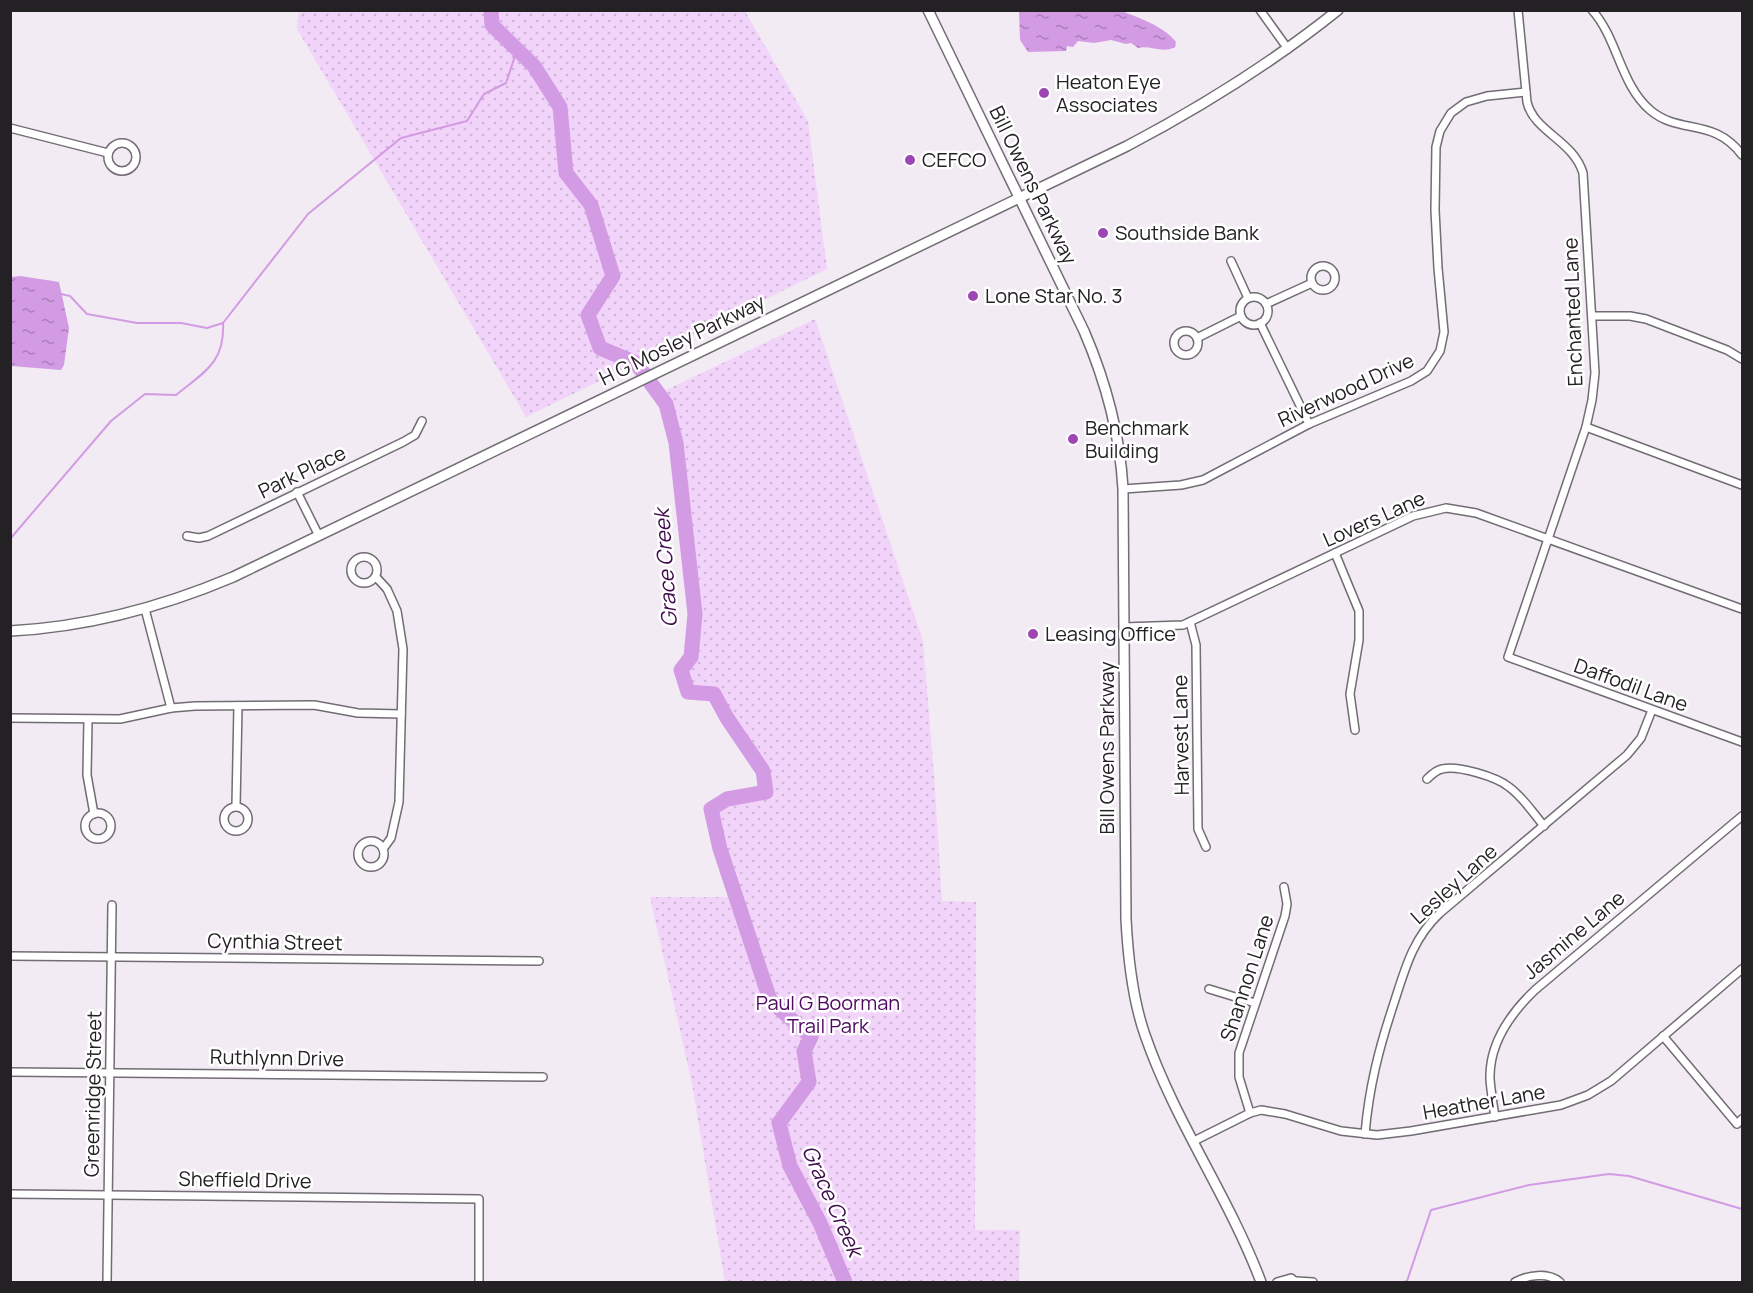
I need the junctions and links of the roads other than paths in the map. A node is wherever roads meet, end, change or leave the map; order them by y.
1 (928, 10) edge
2 (1260, 10) edge
3 (1338, 10) edge
4 (1518, 10) edge
5 (1592, 10) edge
6 (1288, 49) junction
7 (1526, 92) junction
8 (10, 128) edge
9 (108, 153) junction
10 (1743, 155) edge
11 (1020, 198) junction
12 (1231, 261) dead end
13 (1312, 283) dead end
14 (1248, 298) junction
15 (1266, 304) junction
16 (1242, 316) junction
17 (1592, 316) junction
18 (1260, 323) junction
19 (1197, 338) dead end
20 (1743, 359) edge
21 (422, 421) dead end
22 (1309, 424) junction
23 (1586, 427) junction
24 (1743, 485) edge
25 (1123, 489) junction
26 (297, 492) junction
27 (187, 536) dead end
28 (319, 536) junction
29 (1548, 539) junction
30 (1335, 553) junction
31 (376, 577) dead end
32 (145, 609) junction
33 (1743, 609) edge
34 (1190, 622) junction
35 (1124, 627) junction
36 (10, 631) edge
37 (1508, 657) joint
38 (238, 706) junction
39 (171, 708) junction
40 (1652, 710) junction
41 (401, 714) junction
42 (10, 718) edge
43 (88, 720) junction
44 (1355, 730) dead end
45 (1743, 742) edge
46 (1426, 779) dead end
47 (236, 806) dead end
48 (94, 814) dead end
49 (1743, 816) edge
50 (1544, 826) junction
51 (1206, 847) dead end
52 (383, 849) dead end
53 (1284, 887) dead end
54 (112, 905) dead end
55 (10, 956) edge
56 (111, 957) junction
57 (539, 961) dead end
58 (1743, 969) edge
59 (1209, 989) dead end
60 (1255, 1003) junction
61 (1663, 1036) junction
62 (10, 1072) edge
63 (109, 1073) junction
64 (543, 1077) dead end
65 (1250, 1113) junction
66 (1495, 1116) junction
67 (1743, 1119) edge
68 (1365, 1134) junction
69 (1194, 1141) junction
70 (10, 1194) edge
71 (108, 1195) junction
72 (107, 1282) edge
73 (479, 1282) edge
74 (1261, 1282) edge
75 (1277, 1282) edge
76 (1296, 1282) edge
77 (1313, 1282) edge
78 (1515, 1282) edge
79 (1560, 1282) edge

1 - 11 main road, Bill Owens Parkway
2 - 6 street
3 - 6 main road, H G Mosley Parkway
4 - 7 street, Enchanted Lane
5 - 10 street
6 - 11 main road, H G Mosley Parkway
7 - 17 street, Enchanted Lane
7 - 22 street, Riverwood Drive
8 - 9 street
9 - 9 street
11 - 25 main road, Bill Owens Parkway
11 - 28 main road, H G Mosley Parkway
12 - 14 street
13 - 15 street
14 - 15 street
14 - 16 street
15 - 18 street
16 - 18 street
16 - 19 street
17 - 20 street
17 - 23 street, Enchanted Lane
18 - 22 street
21 - 26 street, Park Place
22 - 25 street, Riverwood Drive
23 - 24 street
23 - 29 street, Enchanted Lane
25 - 35 main road, Bill Owens Parkway
26 - 27 street, Park Place
26 - 28 street
28 - 32 main road, H G Mosley Parkway
29 - 30 street, Lovers Lane
29 - 33 street, Lovers Lane
29 - 37 street, Enchanted Lane
30 - 34 street, Lovers Lane
30 - 44 street
31 - 41 street
32 - 36 main road, H G Mosley Parkway
32 - 39 street
34 - 35 street, Lovers Lane
34 - 51 street, Harvest Lane
35 - 69 main road, Bill Owens Parkway
37 - 40 street, Daffodil Lane
38 - 39 street
38 - 41 street
38 - 47 street
39 - 43 street
40 - 45 street, Daffodil Lane
40 - 50 street, Lesley Lane
41 - 52 street
42 - 43 street
43 - 48 street
46 - 50 street
49 - 66 street, Jasmine Lane
50 - 68 street, Lesley Lane
53 - 60 street, Shannon Lane
54 - 56 street, Greenridge Street
55 - 56 street, Cynthia Street
56 - 57 street, Cynthia Street
56 - 63 street, Greenridge Street
58 - 61 street, Heather Lane
59 - 60 street
60 - 65 street, Shannon Lane
61 - 66 street, Heather Lane
61 - 67 street
62 - 63 street, Ruthlynn Drive
63 - 64 street, Ruthlynn Drive
63 - 71 street, Greenridge Street
65 - 68 street, Heather Lane
65 - 69 street, Heather Lane
66 - 68 street, Heather Lane
69 - 74 main road, Bill Owens Parkway
70 - 71 street, Sheffield Drive
71 - 72 street, Greenridge Street
71 - 73 street, Sheffield Drive
75 - 76 street
76 - 77 street
78 - 79 street

